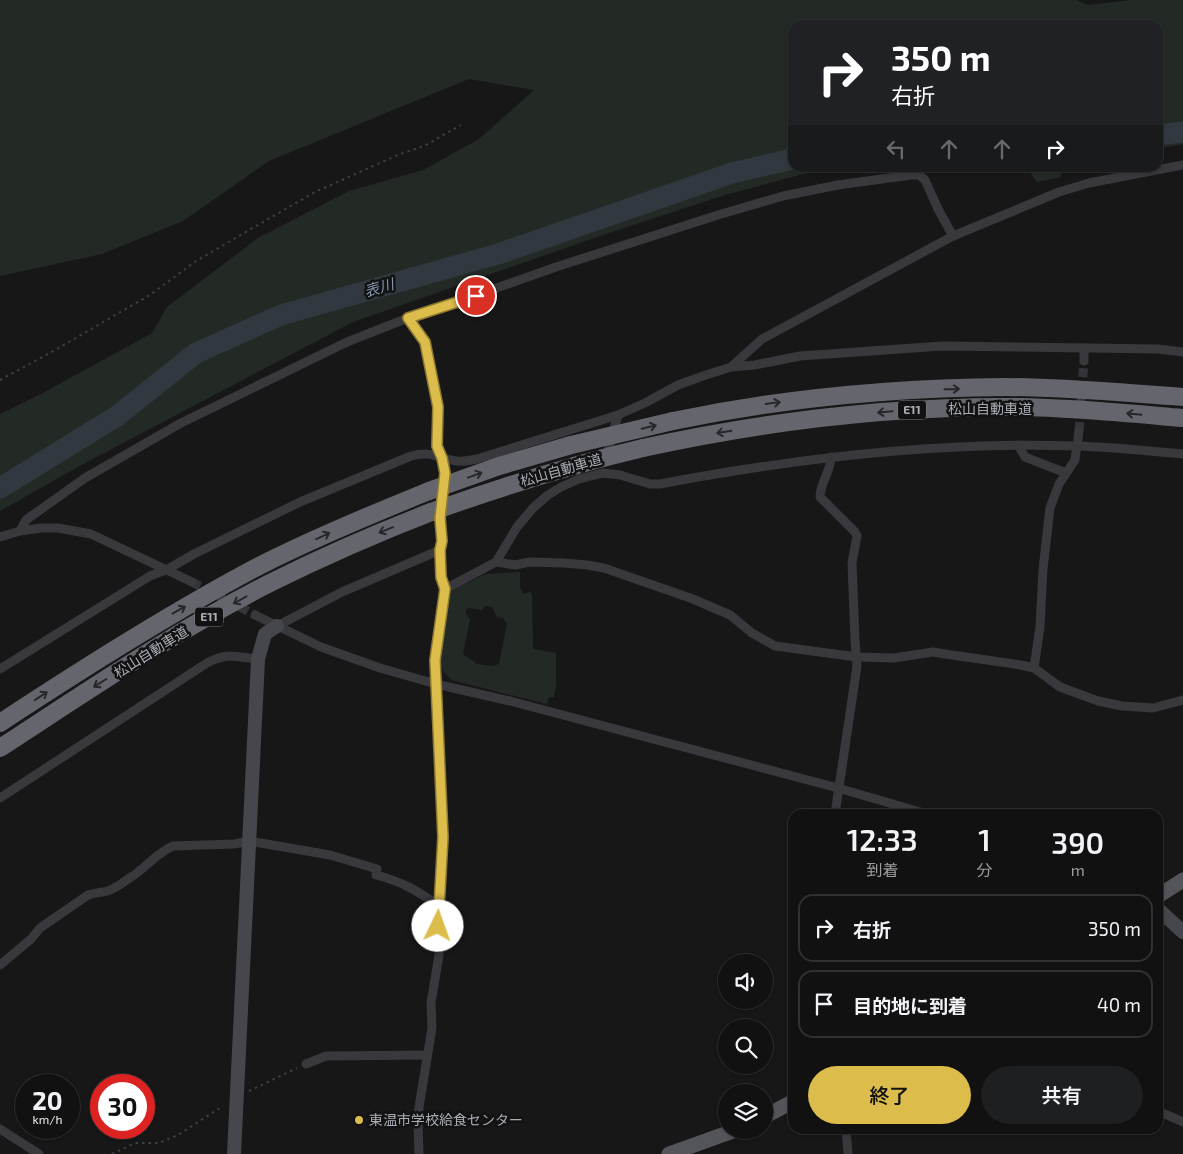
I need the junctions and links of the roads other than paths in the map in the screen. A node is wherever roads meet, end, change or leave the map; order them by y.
1 (1183, 165) edge
2 (1163, 169) edge
3 (1147, 172) edge
4 (953, 236) junction
5 (408, 318) junction
6 (1084, 348) junction
7 (1183, 352) edge
8 (1084, 361) tunnel mouth
9 (731, 367) junction
10 (1183, 398) edge
11 (618, 415) junction
12 (1183, 418) edge
13 (1079, 431) tunnel mouth
14 (1018, 445) junction
15 (1078, 446) junction
16 (1183, 454) edge
17 (831, 457) junction
18 (442, 458) junction
19 (603, 473) junction
20 (1066, 473) junction
21 (20, 531) junction
22 (0, 537) edge
23 (440, 550) junction
24 (496, 562) junction
25 (168, 570) junction
26 (192, 582) tunnel mouth
27 (445, 589) junction
28 (255, 614) tunnel mouth
29 (277, 626) junction
30 (857, 657) junction
31 (258, 659) junction
32 (1034, 668) junction
33 (0, 669) edge
34 (436, 684) junction
35 (1183, 700) edge
36 (0, 723) edge
37 (0, 748) edge
38 (838, 788) junction
39 (0, 798) edge
40 (836, 809) edge
41 (910, 809) edge
42 (249, 842) junction
43 (1183, 880) edge
44 (1163, 893) edge
45 (439, 906) junction
46 (1163, 914) edge
47 (1183, 932) edge
48 (0, 965) edge
49 (427, 1055) junction
50 (306, 1064) road end
51 (788, 1104) edge
52 (773, 1112) edge
53 (1163, 1113) edge
54 (1183, 1122) edge
55 (0, 1128) edge
56 (846, 1134) edge
57 (718, 1136) edge
58 (39, 1154) edge
59 (234, 1154) edge
60 (419, 1154) edge
61 (669, 1154) edge
62 (848, 1154) edge

1 - 2 street
3 - 4 street
4 - 5 street
4 - 9 street
5 - 18 street
5 - 21 street
6 - 7 street
6 - 8 street
6 - 9 street
9 - 11 street
36 -> 10 highway, 松山自動車道 / E11, bridge
11 - 18 street
11 - 19 street
12 -> 37 highway, 松山自動車道 / E11, bridge
13 - 15 street
14 - 15 street
14 - 17 street
14 - 20 street
15 - 16 street
15 - 20 street
17 - 19 street
17 - 30 street
18 - 23 street
18 - 25 street
19 - 24 street
20 - 32 street
21 - 22 street
21 - 25 street
23 - 27 street
23 - 29 street
24 - 27 street
24 - 30 street
25 - 26 street
25 - 33 street
27 - 34 street
28 - 29 street
29 - 31 street
29 - 34 street
30 - 32 street
30 - 38 street
31 - 39 street
31 - 42 street
32 - 35 street
34 - 38 street
34 - 45 street
38 - 40 street
38 - 41 street
42 - 45 street
42 - 48 street
42 - 59 street
43 - 44 main road
45 - 49 street
46 - 47 street
49 - 50 street
49 - 60 street
51 - 52 main road
53 - 54 street
55 - 58 street
56 - 62 street
57 - 61 main road

